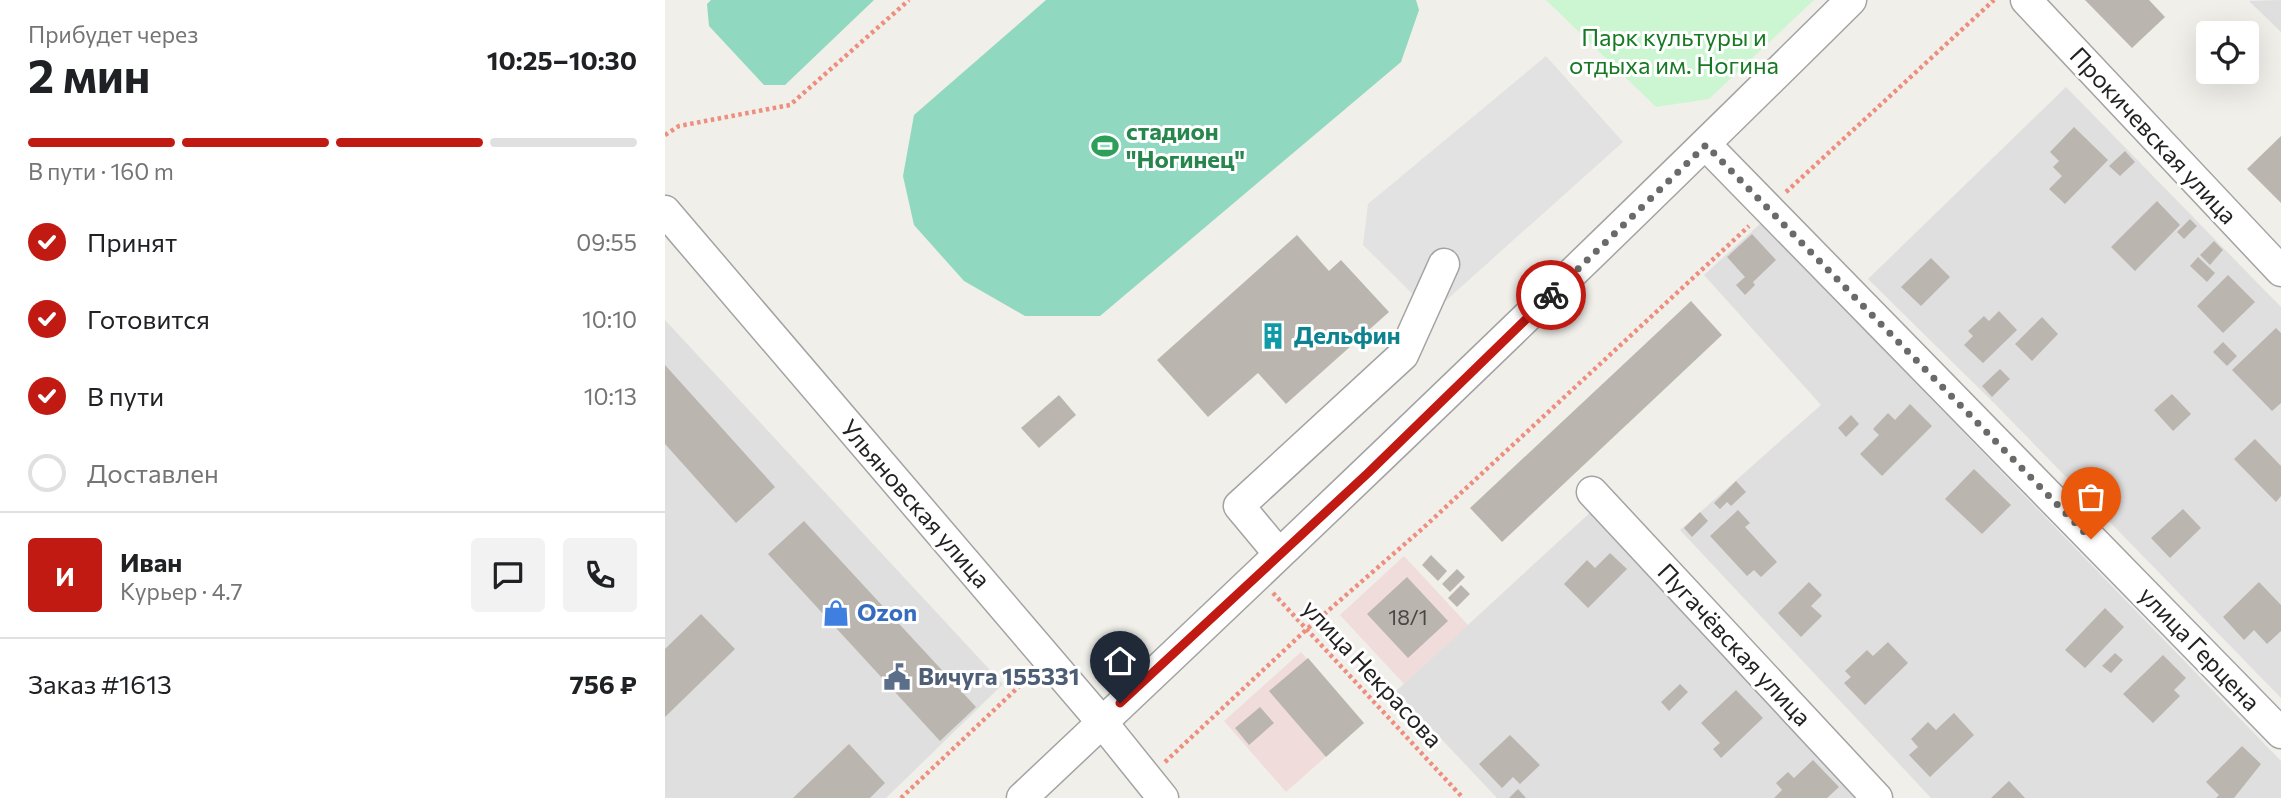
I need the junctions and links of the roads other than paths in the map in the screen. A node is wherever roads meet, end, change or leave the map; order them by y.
1 (1851, 0) edge
2 (2026, 0) edge
3 (1706, 145) junction
4 (665, 211) edge
5 (1444, 264) dead end
6 (2281, 271) edge
7 (1592, 492) dead end
8 (1279, 554) junction
9 (1101, 721) junction
10 (2281, 733) edge
11 (1154, 788) edge
12 (1022, 798) edge
13 (1877, 798) edge

1 - 3 street
2 - 6 street, Прокичевская улица
3 - 8 street
3 - 10 street, улица Герцена
4 - 9 street, Ульяновская улица
5 - 8 street
7 - 13 street, Пугачёвская улица
8 - 9 street
9 - 11 street, Ульяновская улица
9 - 12 street

